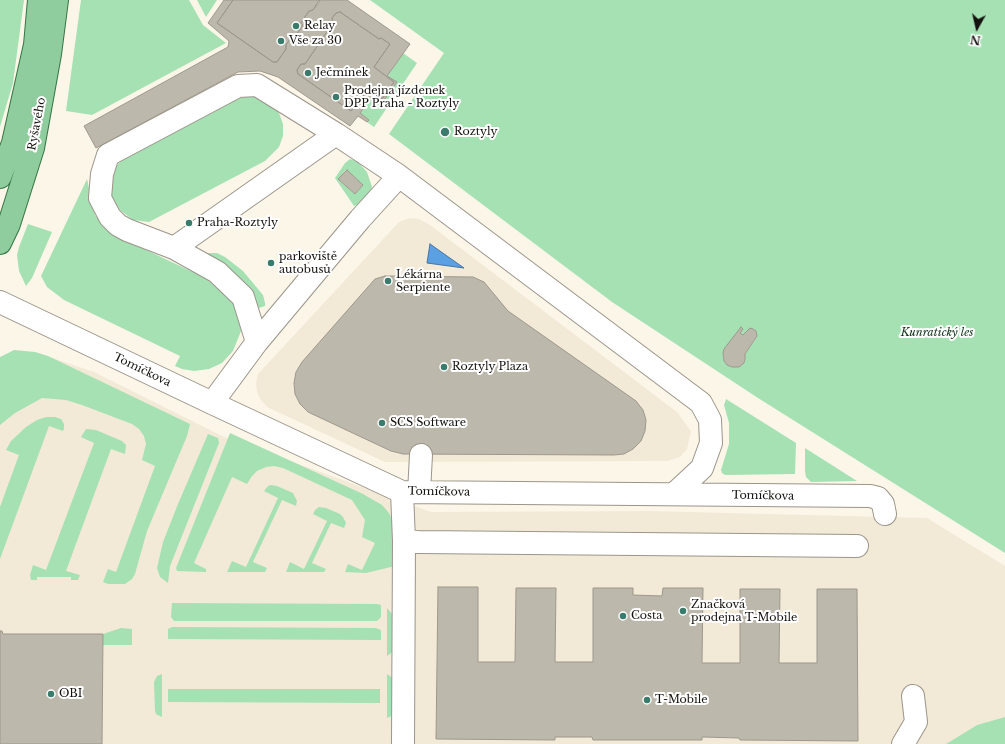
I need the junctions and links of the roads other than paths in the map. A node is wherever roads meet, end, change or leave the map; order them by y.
1 (39, 0) edge
2 (57, 0) edge
3 (336, 134) junction
4 (399, 176) junction
5 (0, 177) edge
6 (0, 243) edge
7 (174, 248) junction
8 (0, 302) edge
9 (257, 342) junction
10 (212, 403) junction
11 (421, 455) dead end
12 (411, 492) junction
13 (674, 494) junction
14 (885, 514) dead end
15 (404, 541) junction
16 (857, 546) dead end
17 (913, 696) dead end
18 (397, 732) edge
19 (903, 744) edge

1 - 5 main road, Ryšavého
2 - 6 main road, Ryšavého
3 - 4 street
3 - 7 street
3 - 7 street
4 - 9 street
4 - 13 street
7 - 9 street
8 - 10 street, Tomíčkova
9 - 10 street
10 - 12 street, Tomíčkova
11 - 12 street
12 - 13 street, Tomíčkova
12 - 15 street
13 - 14 street, Tomíčkova
15 - 16 street
15 - 18 street
17 - 19 street

